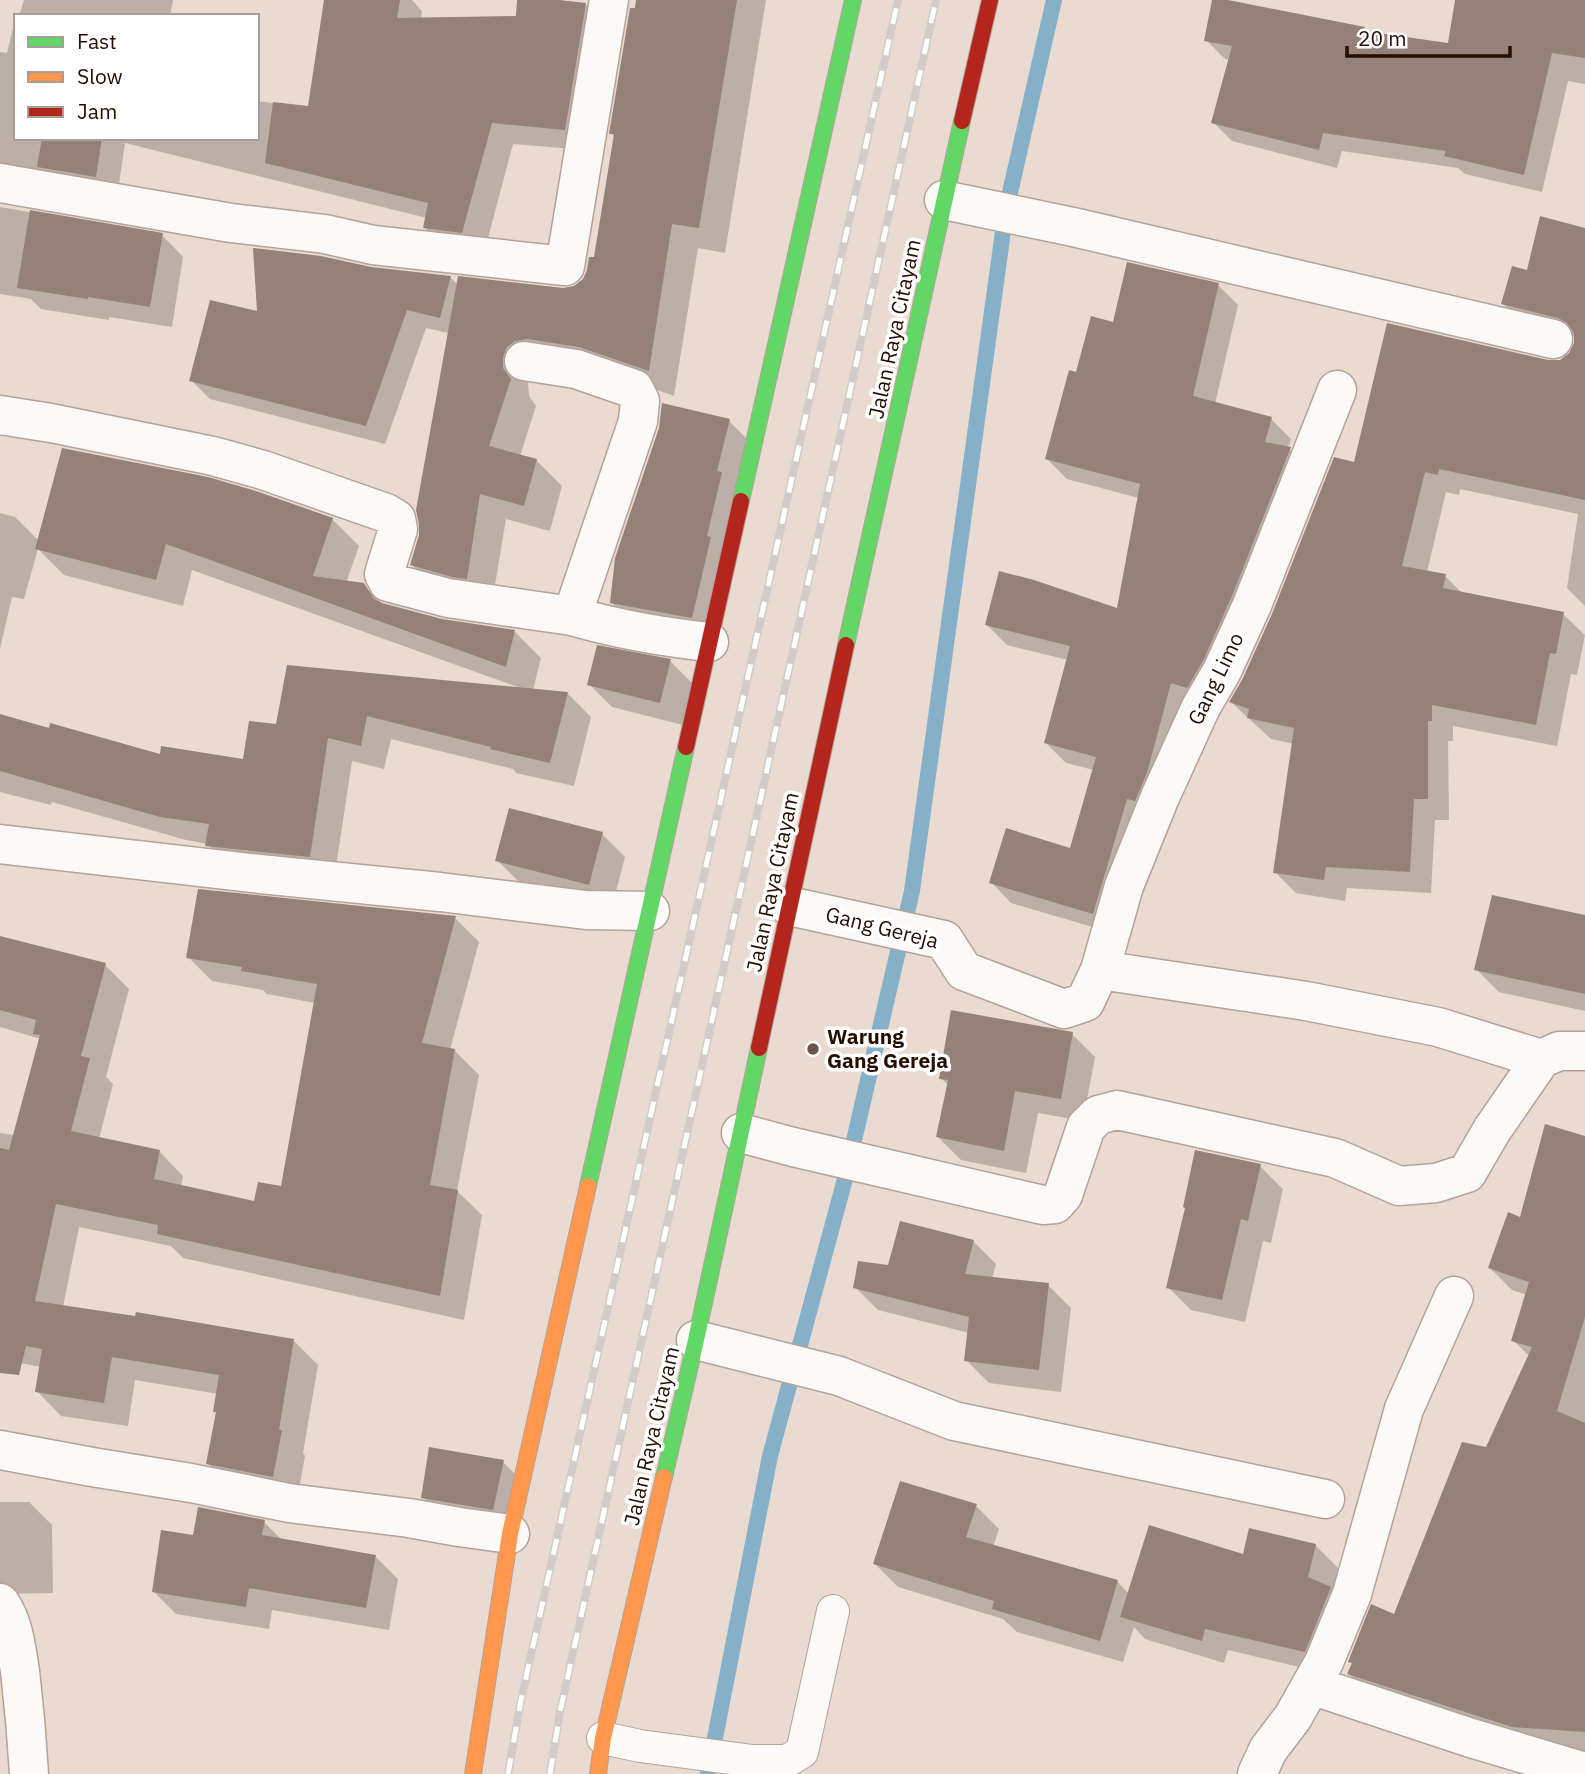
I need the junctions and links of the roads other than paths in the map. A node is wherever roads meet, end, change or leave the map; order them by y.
1 (609, 0) edge
2 (853, 0) edge
3 (990, 0) edge
4 (0, 183) edge
5 (944, 200) junction
6 (1553, 339) dead end
7 (524, 361) dead end
8 (1337, 390) dead end
9 (0, 415) edge
10 (572, 616) junction
11 (709, 642) junction
12 (0, 844) edge
13 (789, 906) junction
14 (650, 911) junction
15 (1100, 970) junction
16 (1585, 1051) edge
17 (1541, 1059) junction
18 (741, 1133) junction
19 (1454, 1296) dead end
20 (696, 1340) junction
21 (0, 1450) edge
22 (1325, 1500) dead end
23 (510, 1534) junction
24 (0, 1604) edge
25 (833, 1611) dead end
26 (1311, 1685) junction
27 (603, 1738) junction
28 (1585, 1772) edge
29 (29, 1774) edge
30 (473, 1774) edge
31 (598, 1774) edge
32 (1257, 1774) edge

1 - 4 street
2 - 11 main road
3 - 5 main road, Jalan Raya Citayam
5 - 6 street
5 - 13 main road, Jalan Raya Citayam
7 - 10 street
8 - 15 street, Gang Limo
9 - 10 street
10 - 11 street
11 - 14 main road
12 - 14 street
13 - 15 street, Gang Gereja
13 - 18 main road, Jalan Raya Citayam
14 - 23 main road
15 - 17 street
16 - 17 street
17 - 18 street
18 - 20 main road, Jalan Raya Citayam
19 - 26 street
20 - 22 street
20 - 27 main road, Jalan Raya Citayam
21 - 23 street
23 - 30 main road
24 - 29 street
25 - 27 lane
26 - 28 street
26 - 32 street
27 - 31 main road, Jalan Raya Citayam

